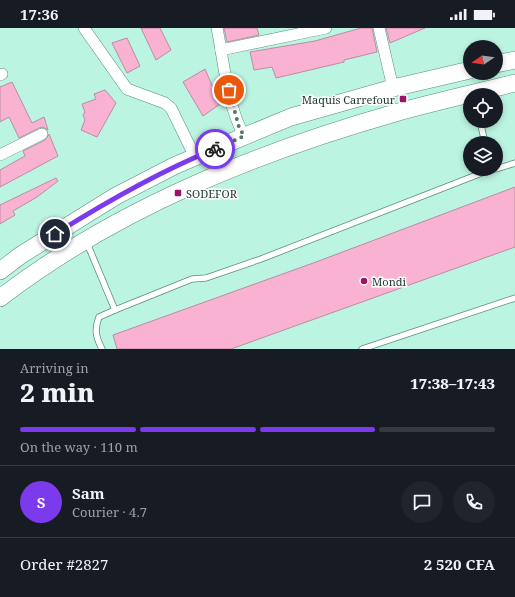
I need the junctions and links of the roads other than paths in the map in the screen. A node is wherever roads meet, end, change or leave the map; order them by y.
1 (84, 28) edge
2 (217, 28) edge
3 (326, 28) edge
4 (379, 28) edge
5 (274, 33) edge
6 (221, 50) junction
7 (515, 60) edge
8 (503, 63) edge
9 (463, 72) edge
10 (515, 83) edge
11 (393, 88) junction
12 (497, 88) edge
13 (463, 97) edge
14 (42, 134) dead end
15 (244, 136) junction
16 (0, 155) edge
17 (195, 157) junction
18 (515, 163) edge
19 (503, 167) edge
20 (474, 176) edge
21 (86, 240) junction
22 (1, 268) edge
23 (0, 298) edge
24 (515, 298) edge
25 (115, 310) junction
26 (102, 349) edge
27 (362, 349) edge

1 - 17 street
2 - 6 street
3 - 5 street
4 - 11 street
5 - 6 street
6 - 15 street
7 - 8 main road
9 - 11 main road
10 - 12 main road
11 - 15 main road
13 - 21 main road
14 - 16 street
15 - 17 main road
17 - 22 main road
18 - 19 lane
20 - 25 lane
21 - 23 main road
21 - 25 lane
24 - 27 lane
25 - 26 lane

